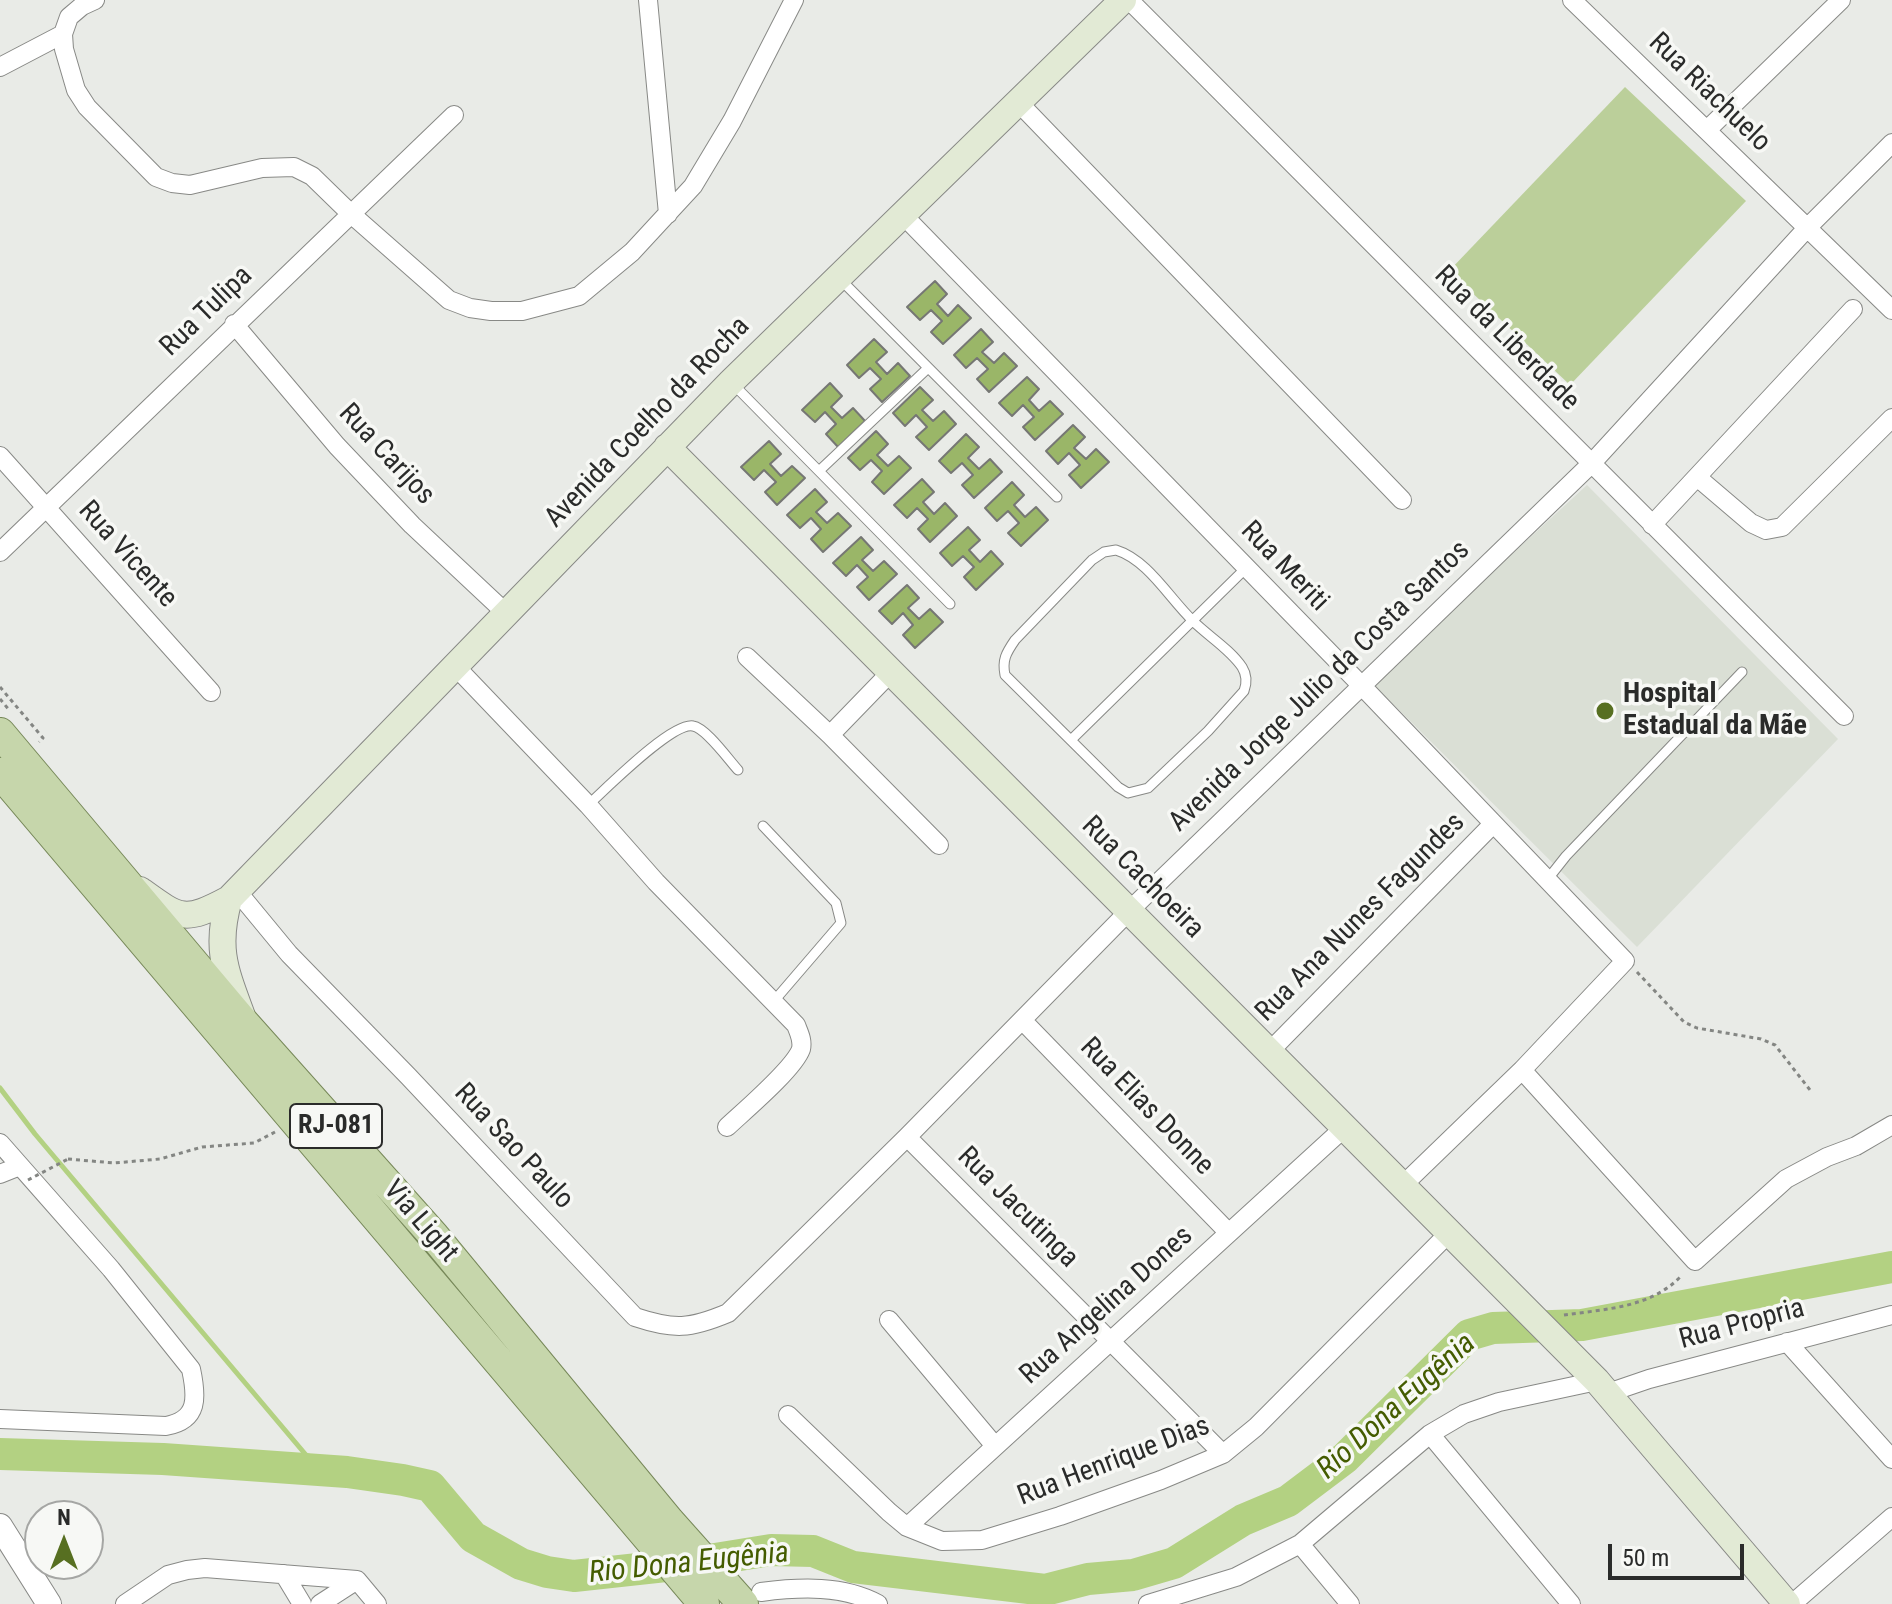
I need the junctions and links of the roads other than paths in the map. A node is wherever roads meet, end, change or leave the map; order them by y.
1 (95, 0) edge
2 (648, 0) edge
3 (794, 0) edge
4 (1123, 0) edge
5 (1129, 0) edge
6 (1572, 0) edge
7 (1841, 0) edge
8 (63, 34) junction
9 (0, 67) edge
10 (1019, 103) junction
11 (454, 115) dead end
12 (1707, 130) junction
13 (1892, 143) edge
14 (350, 213) junction
15 (668, 214) junction
16 (902, 214) junction
17 (1808, 227) junction
18 (838, 276) junction
19 (1853, 309) dead end
20 (1892, 310) edge
21 (234, 324) junction
22 (928, 368) junction
23 (731, 382) junction
24 (1892, 418) edge
25 (667, 447) junction
26 (0, 456) edge
27 (1591, 464) junction
28 (819, 471) junction
29 (1697, 477) junction
30 (1057, 497) dead end
31 (1402, 500) dead end
32 (46, 506) junction
33 (1652, 525) junction
34 (0, 552) edge
35 (1246, 568) junction
36 (950, 604) dead end
37 (508, 615) junction
38 (1192, 620) junction
39 (747, 657) dead end
40 (456, 667) junction
41 (891, 672) junction
42 (1742, 672) dead end
43 (1361, 685) junction
44 (211, 692) dead end
45 (1844, 716) dead end
46 (9, 727) edge
47 (830, 735) junction
48 (1072, 739) junction
49 (738, 770) dead end
50 (0, 773) edge
51 (588, 805) junction
52 (1493, 824) junction
53 (763, 826) dead end
54 (939, 845) dead end
55 (116, 872) junction
56 (1547, 880) junction
57 (233, 895) junction
58 (1129, 911) junction
59 (774, 1001) junction
60 (1022, 1020) junction
61 (244, 1023) junction
62 (1270, 1051) junction
63 (1522, 1070) junction
64 (1892, 1125) edge
65 (727, 1127) dead end
66 (1345, 1127) junction
67 (907, 1137) junction
68 (0, 1143) edge
69 (24, 1173) junction
70 (0, 1174) edge
71 (1403, 1185) junction
72 (1450, 1232) junction
73 (1229, 1233) junction
74 (779, 1264) joint
75 (1892, 1315) edge
76 (889, 1320) dead end
77 (1111, 1341) junction
78 (1787, 1342) junction
79 (1602, 1387) junction
80 (788, 1415) dead end
81 (0, 1419) edge
82 (1430, 1434) junction
83 (995, 1446) junction
84 (1223, 1454) junction
85 (1892, 1459) edge
86 (1892, 1517) edge
87 (655, 1525) junction
88 (0, 1526) edge
89 (907, 1527) junction
90 (1300, 1544) junction
91 (284, 1574) junction
92 (357, 1580) junction
93 (752, 1598) edge
94 (49, 1604) edge
95 (125, 1604) edge
96 (302, 1604) edge
97 (320, 1604) edge
98 (377, 1604) edge
99 (704, 1604) edge
100 (878, 1604) edge
101 (1148, 1604) edge
102 (1350, 1604) edge
103 (1571, 1604) edge
104 (1789, 1604) edge

1 - 8 street
2 - 15 street
3 - 15 street
4 - 10 main road, Avenida Coelho da Rocha
5 - 27 street, Rua da Liberdade
6 - 12 street, Rua Riachuelo
7 - 12 street
8 - 9 street
8 - 14 street
10 - 16 main road, Avenida Coelho da Rocha
10 - 31 street
11 - 14 street, Rua Tulipa
12 - 17 street, Rua Riachuelo
13 - 17 street, Avenida Jorge Julio da Costa Santos
14 - 15 street
14 - 21 street, Rua Tulipa
16 - 18 main road, Avenida Coelho da Rocha
16 - 35 street, Rua Meriti
17 - 20 street, Rua Riachuelo
17 - 27 street, Avenida Jorge Julio da Costa Santos
18 - 22 lane
18 - 23 main road, Avenida Coelho da Rocha
19 - 29 street
21 - 32 street, Rua Tulipa
21 - 37 street, Rua Carijos
22 - 28 lane
22 - 30 lane
23 - 25 main road, Avenida Coelho da Rocha
23 - 28 lane
24 - 29 street
25 - 37 main road, Avenida Coelho da Rocha
25 - 41 main road, Rua Cachoeira
26 - 32 street, Rua Vicente
27 - 33 street, Rua da Liberdade
27 - 43 street, Avenida Jorge Julio da Costa Santos
28 - 36 lane
29 - 33 street
32 - 34 street, Rua Tulipa
32 - 44 street, Rua Vicente
33 - 45 street, Rua da Liberdade
35 - 38 lane
35 - 43 street, Rua Meriti
37 - 40 main road, Avenida Coelho da Rocha
38 - 48 lane
38 - 48 lane
38 - 48 lane
39 - 47 street
40 - 51 street
40 - 57 main road, Avenida Coelho da Rocha
41 - 47 street
41 - 58 main road, Rua Cachoeira
42 - 56 lane
43 - 52 street, Rua Meriti
43 - 58 street, Avenida Jorge Julio da Costa Santos
46 - 55 main road, Via Light / RJ-081
47 - 54 street
49 - 51 lane
50 - 87 main road, Via Light / RJ-081
51 - 59 street
52 - 56 street, Rua Meriti
52 - 62 street, Rua Ana Nunes Fagundes
53 - 59 lane
55 - 57 main road, Avenida Coelho da Rocha
55 - 61 main road, Via Light / RJ-081
56 - 63 street, Rua Meriti
57 - 61 main road
57 - 74 street, Rua Sao Paulo
58 - 60 street, Avenida Jorge Julio da Costa Santos
58 - 62 main road, Rua Cachoeira
59 - 65 street
60 - 67 street, Avenida Jorge Julio da Costa Santos
60 - 73 street, Rua Elias Donne
61 - 87 main road, Via Light / RJ-081
62 - 66 main road, Rua Cachoeira
63 - 64 street
63 - 71 street
66 - 71 main road, Rua Cachoeira
66 - 73 street, Rua Angelina Dones
67 - 74 street, Avenida Jorge Julio da Costa Santos
67 - 77 street, Rua Jacutinga
68 - 69 street
69 - 70 street
69 - 81 street
71 - 72 main road, Rua Cachoeira
72 - 79 main road, Rua Cachoeira
72 - 84 street, Rua Henrique Dias
73 - 77 street, Rua Angelina Dones
75 - 78 street, Rua Propria
76 - 83 street
77 - 83 street, Rua Angelina Dones
77 - 84 street, Rua Jacutinga
78 - 79 street, Rua Propria
78 - 85 street
79 - 82 street, Rua Propria
79 - 104 main road, Rua Cachoeira
80 - 89 street
82 - 90 street, Rua Propria
82 - 103 street
83 - 89 street, Rua Angelina Dones
84 - 89 street, Rua Henrique Dias
86 - 104 street
87 - 93 main road, Via Light / RJ-081
87 - 99 main road, Via Light / RJ-081
88 - 94 street
90 - 101 street, Rua Propria
90 - 102 street
91 - 92 street
91 - 95 street
91 - 96 street
92 - 97 street
92 - 98 street
93 - 100 street

